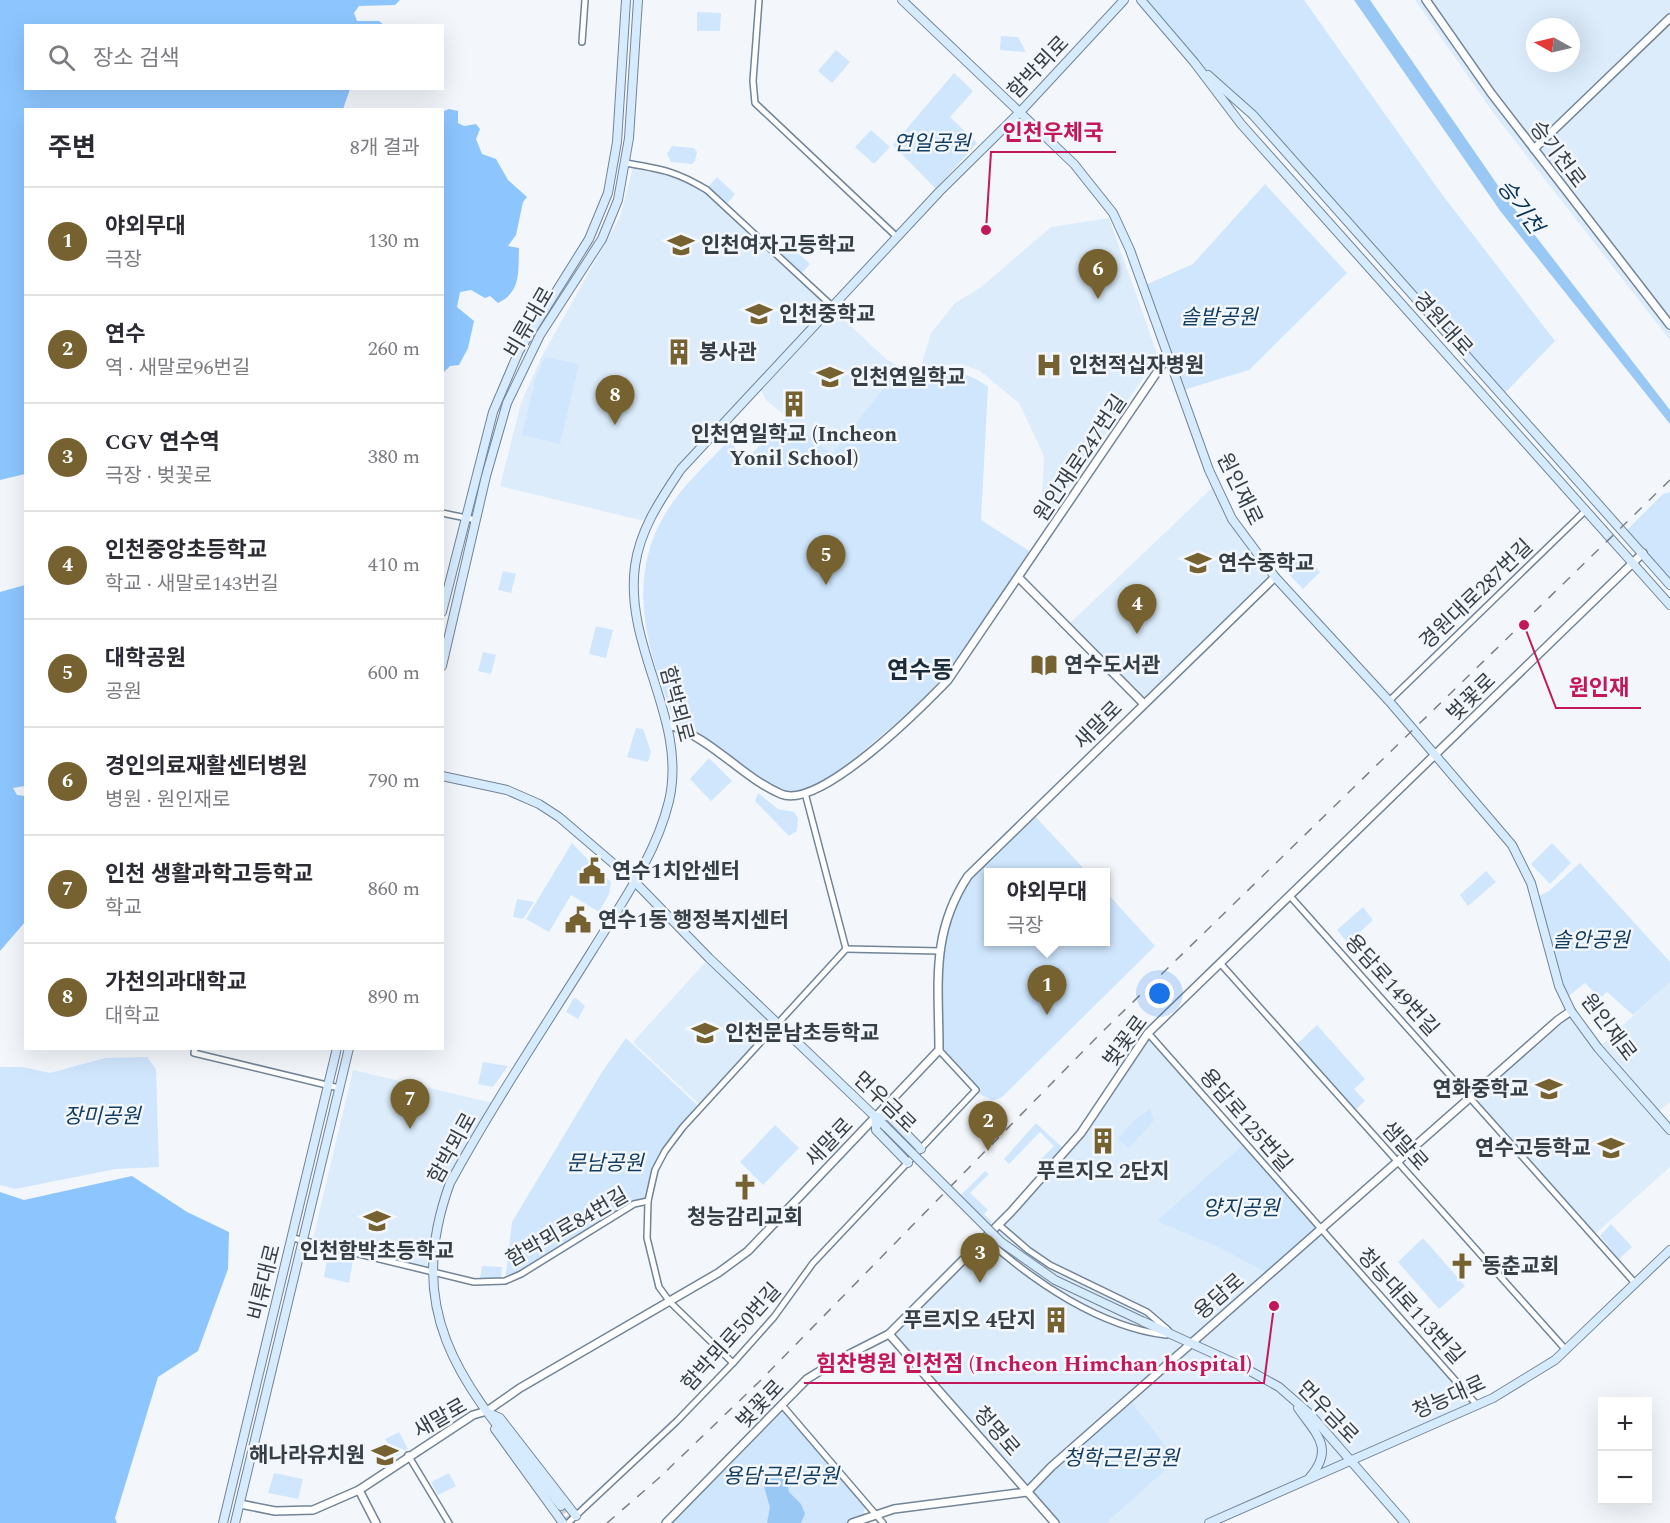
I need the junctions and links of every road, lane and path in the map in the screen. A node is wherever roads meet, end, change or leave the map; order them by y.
1 (585, 0) edge
2 (626, 0) edge
3 (638, 0) edge
4 (759, 0) edge
5 (902, 0) edge
6 (1124, 0) edge
7 (1141, 0) edge
8 (1426, 0) edge
9 (1670, 18) edge
10 (582, 42) dead end
11 (1194, 62) junction
12 (1020, 111) junction
13 (1534, 149) junction
14 (626, 163) junction
15 (897, 237) junction
16 (832, 306) junction
17 (1670, 325) edge
18 (1168, 356) junction
19 (1585, 511) junction
20 (444, 513) edge
21 (465, 518) junction
22 (476, 520) junction
23 (1643, 554) junction
24 (1632, 563) junction
25 (1275, 577) junction
26 (1019, 578) junction
27 (1670, 585) edge
28 (444, 604) edge
29 (1670, 605) edge
30 (444, 657) edge
31 (1389, 701) junction
32 (1143, 703) junction
33 (669, 725) junction
34 (1436, 754) junction
35 (444, 776) edge
36 (805, 793) junction
37 (635, 882) junction
38 (1290, 896) junction
39 (846, 949) junction
40 (940, 951) junction
41 (1220, 963) junction
42 (1571, 1011) junction
43 (777, 1023) junction
44 (1148, 1033) junction
45 (195, 1050) edge
46 (337, 1050) edge
47 (348, 1050) edge
48 (939, 1050) junction
49 (328, 1086) junction
50 (339, 1088) junction
51 (1471, 1097) junction
52 (876, 1117) junction
53 (1670, 1130) edge
54 (921, 1149) junction
55 (1397, 1162) junction
56 (908, 1163) junction
57 (648, 1201) junction
58 (999, 1225) junction
59 (1320, 1229) junction
60 (293, 1238) junction
61 (986, 1238) junction
62 (303, 1241) junction
63 (1670, 1250) edge
64 (432, 1271) junction
65 (1634, 1282) junction
66 (670, 1302) junction
67 (889, 1334) junction
68 (1173, 1335) junction
69 (1191, 1343) junction
70 (1566, 1350) junction
71 (733, 1363) junction
72 (1290, 1397) junction
73 (782, 1405) junction
74 (1477, 1405) junction
75 (487, 1411) junction
76 (408, 1455) junction
77 (1350, 1461) junction
78 (1308, 1479) junction
79 (359, 1490) junction
80 (1027, 1492) junction
81 (240, 1504) junction
82 (561, 1506) tunnel mouth
83 (875, 1514) junction
84 (576, 1516) junction
85 (223, 1521) edge
86 (235, 1523) edge
87 (376, 1523) edge
88 (449, 1523) edge
89 (563, 1523) edge
90 (568, 1523) edge
91 (666, 1523) edge
92 (852, 1523) edge
93 (883, 1523) edge
94 (1055, 1523) edge
95 (1209, 1523) edge
96 (1405, 1523) edge

1 - 10 street
2 - 21 main road, 비류대로
3 - 14 main road, 비류대로
4 - 15 street
5 - 12 main road, 원인재로
6 - 12 main road, 함박뫼로
7 - 11 main road, 경원대로
8 - 13 street, 승기천로
9 - 13 street
11 - 19 main road, 경원대로
11 - 23 main road, 경원대로
12 - 15 main road, 함박뫼로
12 - 18 main road, 원인재로
13 - 17 street, 승기천로
14 - 16 street
14 - 22 main road, 비류대로
15 - 16 main road, 함박뫼로
16 - 33 main road, 함박뫼로
18 - 25 main road, 원인재로
18 - 26 street, 원인재로247번길
19 - 24 main road, 경원대로
19 - 31 street, 경원대로287번길
20 - 21 street
21 - 22 street
21 - 28 main road, 비류대로
22 - 30 main road, 비류대로
23 - 24 street, 벚꽃로
23 - 27 main road, 경원대로
24 - 29 main road, 경원대로
24 - 34 street, 벚꽃로
25 - 31 main road, 원인재로
25 - 32 street, 새말로
26 - 32 street
26 - 36 street, 원인재로247번길
31 - 34 main road, 원인재로
32 - 40 street, 새말로
33 - 36 street
33 - 37 main road, 함박뫼로
34 - 38 street, 벚꽃로
34 - 42 main road, 원인재로
35 - 37 main road, 먼우금로
36 - 39 street
37 - 43 main road, 먼우금로
37 - 64 main road, 함박뫼로
38 - 41 street, 벚꽃로
38 - 51 street, 용담로149번길
39 - 40 street
39 - 43 street
40 - 48 street, 새말로
41 - 44 street, 벚꽃로
41 - 55 street, 샘말로
42 - 51 street, 용담로
42 - 53 main road, 원인재로
43 - 52 main road, 먼우금로
43 - 57 street
44 - 58 street, 벚꽃로
44 - 59 street, 용담로125번길
45 - 49 street
46 - 49 main road, 비류대로
47 - 50 main road, 비류대로
48 - 52 street, 새말로
48 - 54 street, 함박뫼로50번길
49 - 50 street
49 - 60 main road, 비류대로
50 - 62 main road, 비류대로
51 - 55 street, 용담로
51 - 65 street, 용담로149번길
52 - 54 main road
52 - 56 main road
52 - 66 street, 새말로
52 - 68 main road, 먼우금로, bridge
54 - 56 street, 함박뫼로50번길
55 - 59 street, 용담로
55 - 70 street, 샘말로
56 - 71 street, 함박뫼로50번길
57 - 64 street, 함박뫼로84번길
57 - 66 street
58 - 61 street, 벚꽃로
58 - 68 street, 먼우금로
59 - 69 street, 용담로
59 - 74 street, 청능대로113번길
60 - 62 street, 함박뫼로84번길
60 - 85 main road, 비류대로
61 - 67 street, 벚꽃로
61 - 68 street, 먼우금로
62 - 64 street, 함박뫼로84번길
62 - 81 main road, 비류대로
63 - 65 main road, 청능대로
64 - 75 main road, 함박뫼로
65 - 70 main road, 청능대로
66 - 71 street
66 - 75 street, 새말로
67 - 73 street, 벚꽃로
67 - 80 street, 청명로
68 - 69 main road, 먼우금로
69 - 72 main road, 먼우금로
69 - 80 street, 용담로
70 - 74 main road, 청능대로
71 - 84 street, 함박뫼로50번길
72 - 77 main road, 먼우금로
72 - 78 main road
73 - 83 street
73 - 91 street, 벚꽃로
74 - 77 main road, 청능대로
75 - 76 street, 새말로
75 - 82 main road, 함박뫼로
75 - 84 main road
75 - 89 main road
76 - 79 street, 새말로
76 - 88 street
77 - 78 main road, 청능대로
77 - 96 main road, 먼우금로
78 - 95 main road, 청능대로
79 - 81 street, 새말로
79 - 87 street
80 - 83 street
80 - 94 street, 청명로
81 - 86 main road, 비류대로
83 - 92 street
83 - 93 street
84 - 90 street, 함박뫼로50번길

